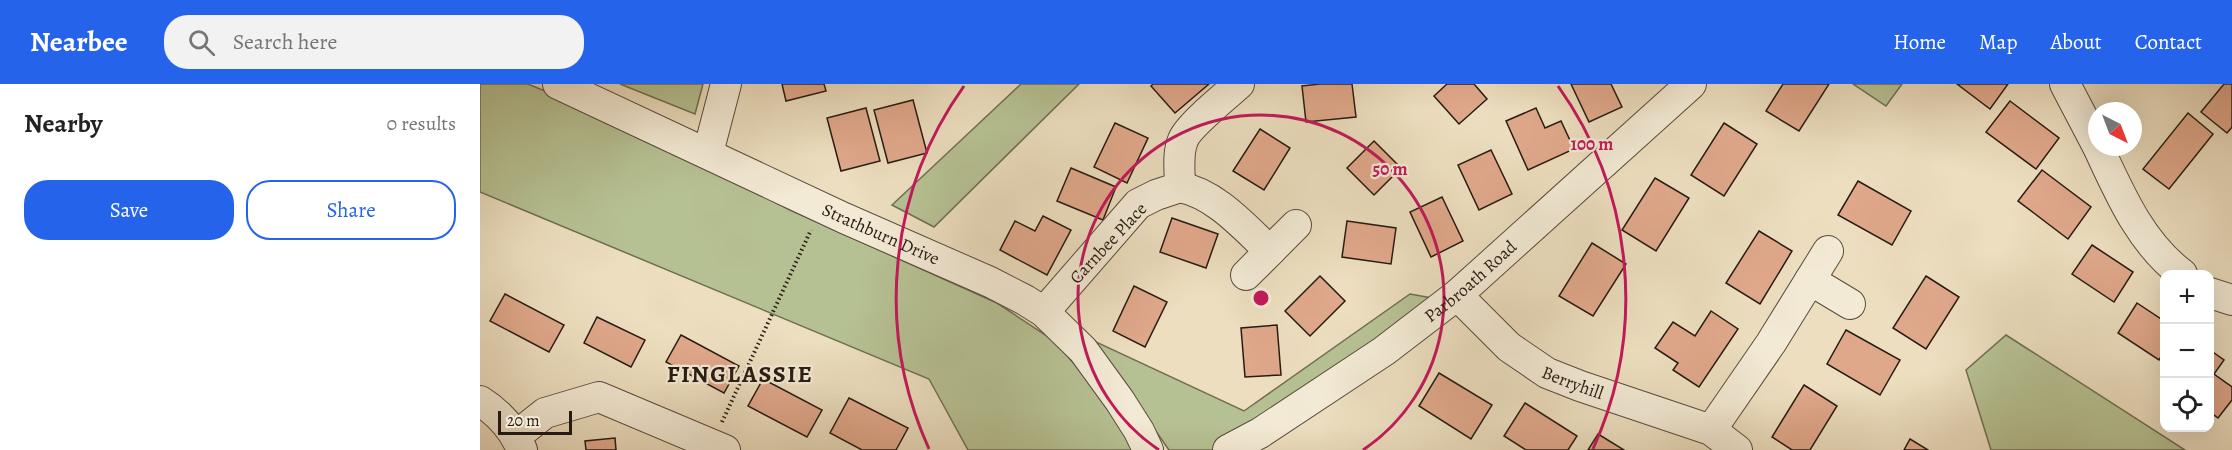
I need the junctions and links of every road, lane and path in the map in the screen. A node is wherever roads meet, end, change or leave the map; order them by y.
1 (558, 84) edge
2 (726, 84) edge
3 (1239, 84) edge
4 (1690, 84) edge
5 (2067, 85) edge
6 (2088, 126) edge
7 (708, 153) junction
8 (2103, 156) edge
9 (1180, 187) junction
10 (821, 207) junction
11 (1296, 225) dead end
12 (1270, 251) junction
13 (1828, 251) dead end
14 (2177, 270) edge
15 (1246, 275) dead end
16 (1810, 280) junction
17 (2214, 293) edge
18 (1457, 295) junction
19 (2232, 300) edge
20 (1850, 304) dead end
21 (1044, 312) junction
22 (480, 401) edge
23 (1711, 430) junction
24 (519, 443) edge
25 (718, 447) edge
26 (1148, 450) edge
27 (1228, 450) edge
28 (1737, 450) edge

1 - 7 street, Strathburn Drive
2 - 7 street
3 - 9 street
4 - 18 street, Parbroath Road
5 - 6 street
7 - 10 street, Strathburn Drive
8 - 14 street
9 - 12 street
9 - 21 street, Carnbee Place
10 - 21 street, Strathburn Drive
10 - 25 path
11 - 12 street
12 - 15 street
13 - 16 street
16 - 20 street
16 - 23 street
17 - 19 street
18 - 23 street, Berryhill
18 - 27 street, Parbroath Road
21 - 26 street, Strathburn Drive
22 - 24 street
23 - 28 street, Berryhill
24 - 25 street

